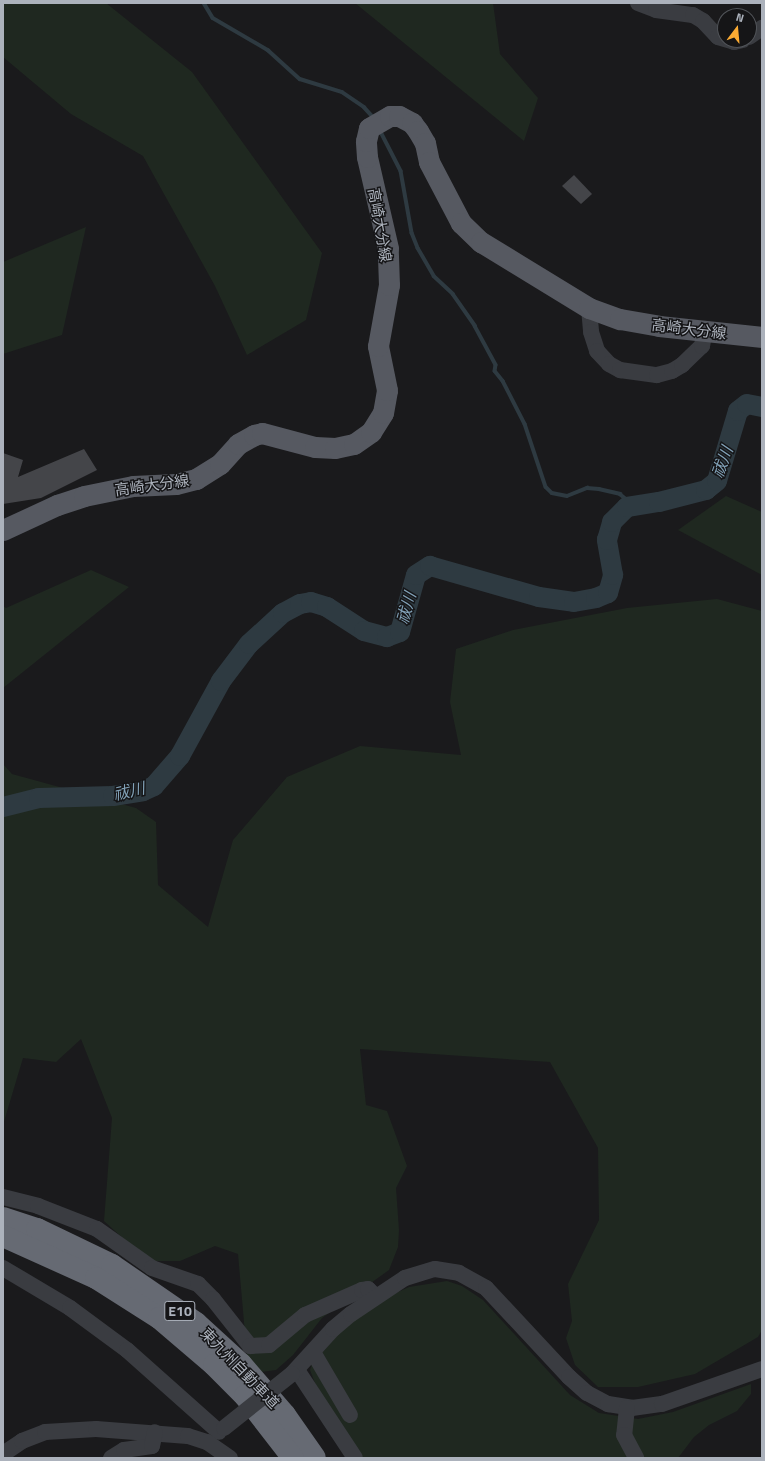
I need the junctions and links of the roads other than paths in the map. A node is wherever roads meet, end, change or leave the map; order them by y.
1 (638, 3) edge
2 (717, 36) edge
3 (589, 308) junction
4 (705, 331) junction
5 (762, 337) edge
6 (3, 530) edge
7 (3, 1197) edge
8 (3, 1218) edge
9 (3, 1236) edge
10 (3, 1268) edge
11 (376, 1297) junction
12 (313, 1352) junction
13 (762, 1369) edge
14 (295, 1372) junction
15 (627, 1408) junction
16 (350, 1415) dead end
17 (155, 1432) junction
18 (217, 1434) junction
19 (3, 1454) edge
20 (111, 1458) edge
21 (230, 1458) edge
22 (293, 1458) edge
23 (315, 1458) edge
24 (355, 1458) edge
25 (636, 1458) edge

1 - 2 street
3 - 4 main road, 高崎大分線
3 - 4 street
3 - 6 main road, 高崎大分線
4 - 5 main road, 高崎大分線
7 - 11 street
8 - 23 highway, 東九州自動車道 / E10
9 - 22 highway, 東九州自動車道 / E10
10 - 18 street
11 - 12 street
11 - 15 street
12 - 14 street
12 - 16 street
13 - 15 street
14 - 18 street, bridge
14 - 24 street
15 - 25 street
17 - 18 street
17 - 19 street
17 - 20 street
18 - 21 street

